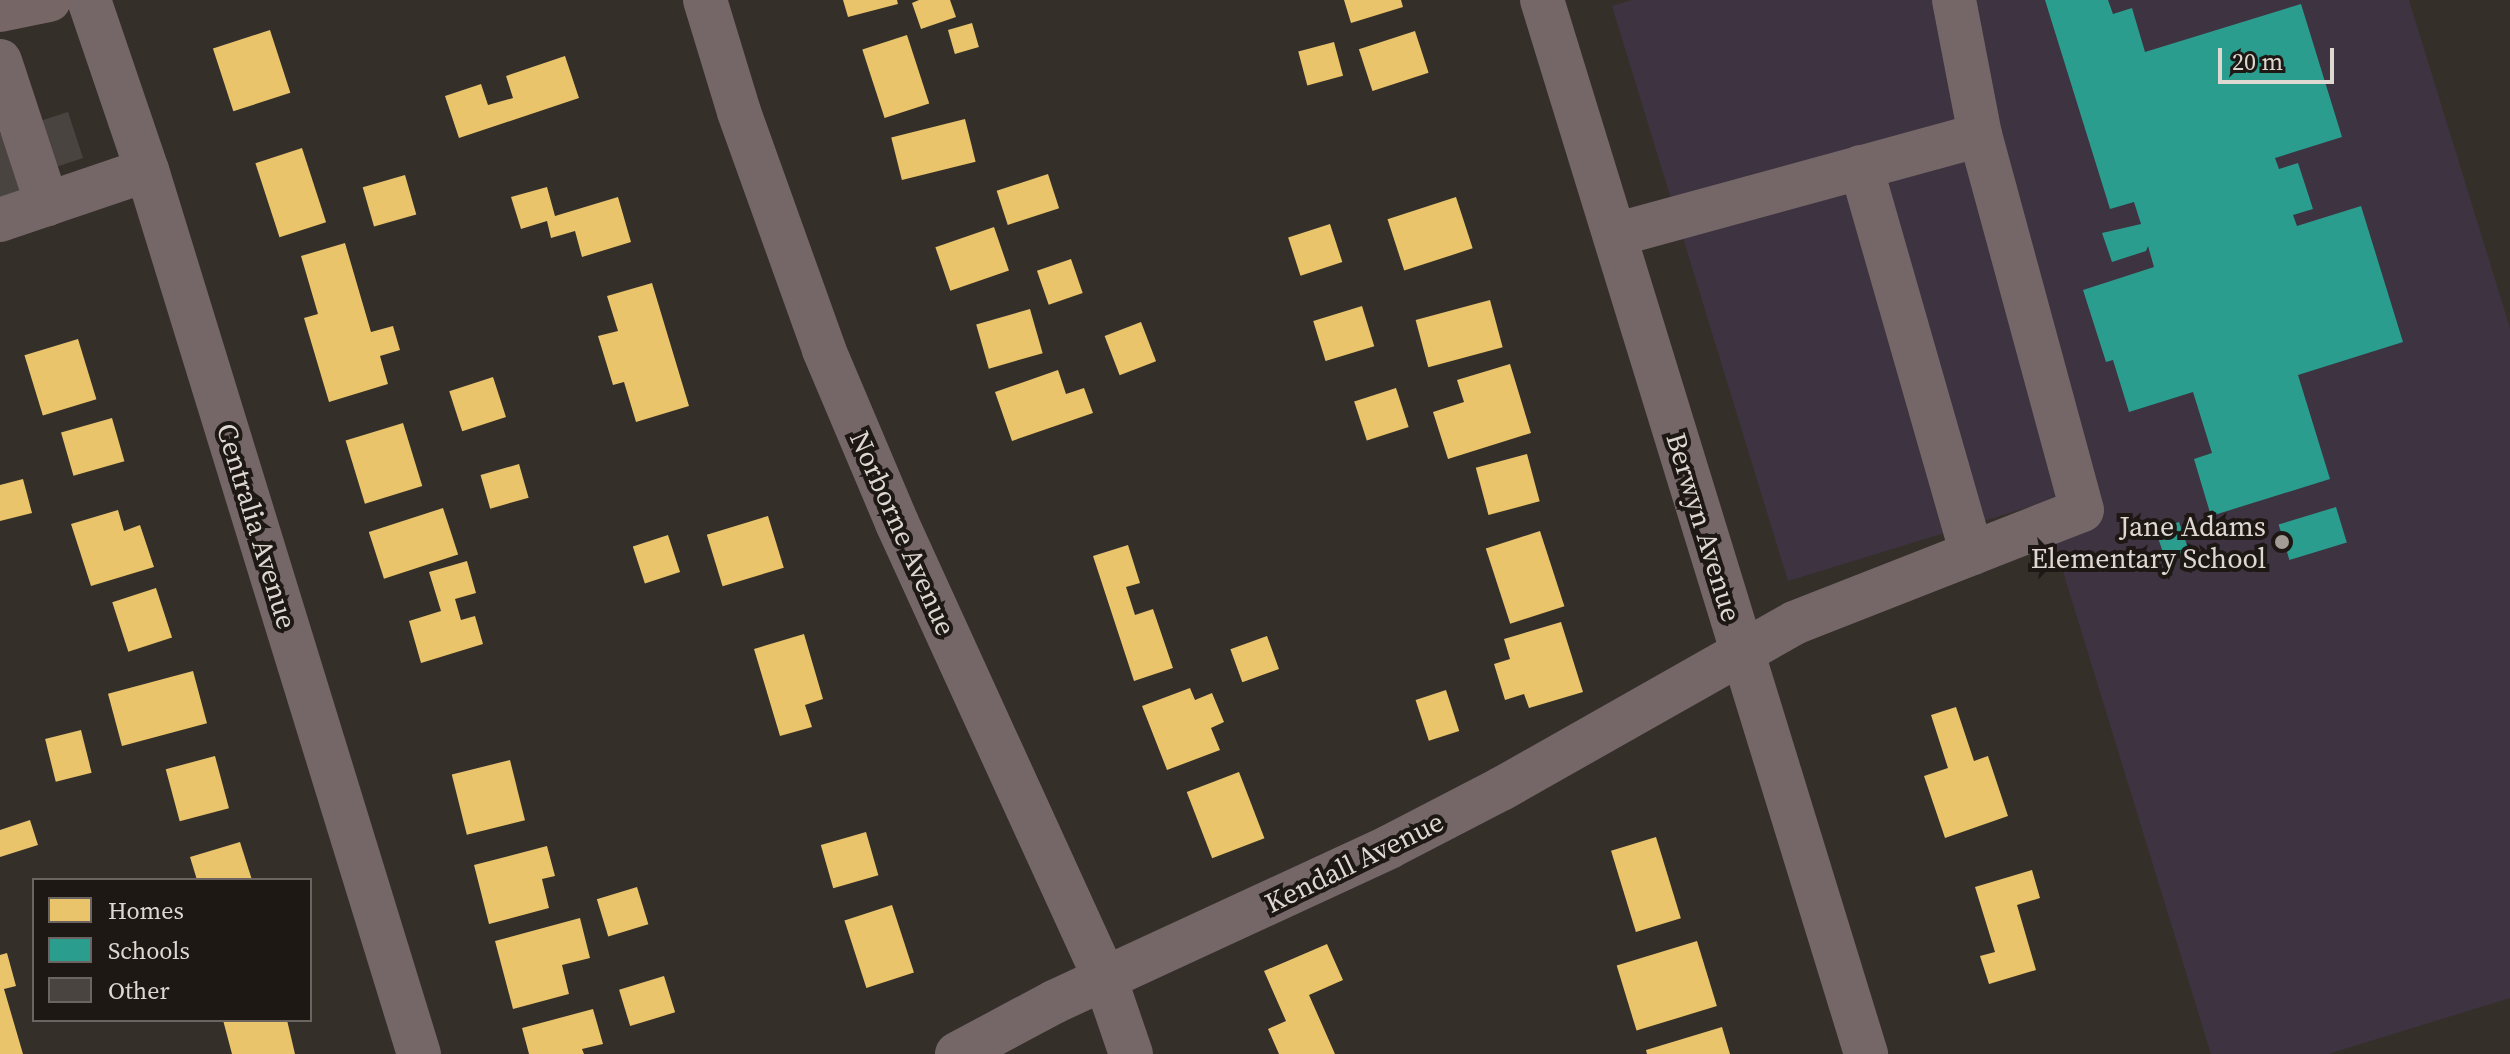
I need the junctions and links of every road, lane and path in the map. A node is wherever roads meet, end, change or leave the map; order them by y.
1 (49, 0) edge
2 (89, 0) edge
3 (705, 0) edge
4 (1542, 0) edge
5 (1954, 0) edge
6 (0, 10) edge
7 (0, 61) edge
8 (1980, 135) junction
9 (1861, 167) junction
10 (147, 170) junction
11 (47, 204) junction
12 (0, 220) edge
13 (1615, 235) junction
14 (1972, 553) junction
15 (1743, 653) junction
16 (1106, 981) junction
17 (419, 1054) edge
18 (957, 1054) edge
19 (1131, 1054) edge
20 (1866, 1054) edge

1 - 6 main road
2 - 10 street, Centralia Avenue
3 - 16 street, Norborne Avenue
4 - 13 street, Berwyn Avenue
5 - 8 street
7 - 11 street
8 - 9 street
8 - 14 street, Kendall Avenue
9 - 13 street
9 - 14 street
10 - 11 street
10 - 17 street, Centralia Avenue
11 - 12 street
13 - 15 street, Berwyn Avenue
14 - 15 street, Kendall Avenue
15 - 16 street, Kendall Avenue
15 - 20 street, Berwyn Avenue
16 - 18 street, Kendall Avenue
16 - 19 street, Norborne Avenue

